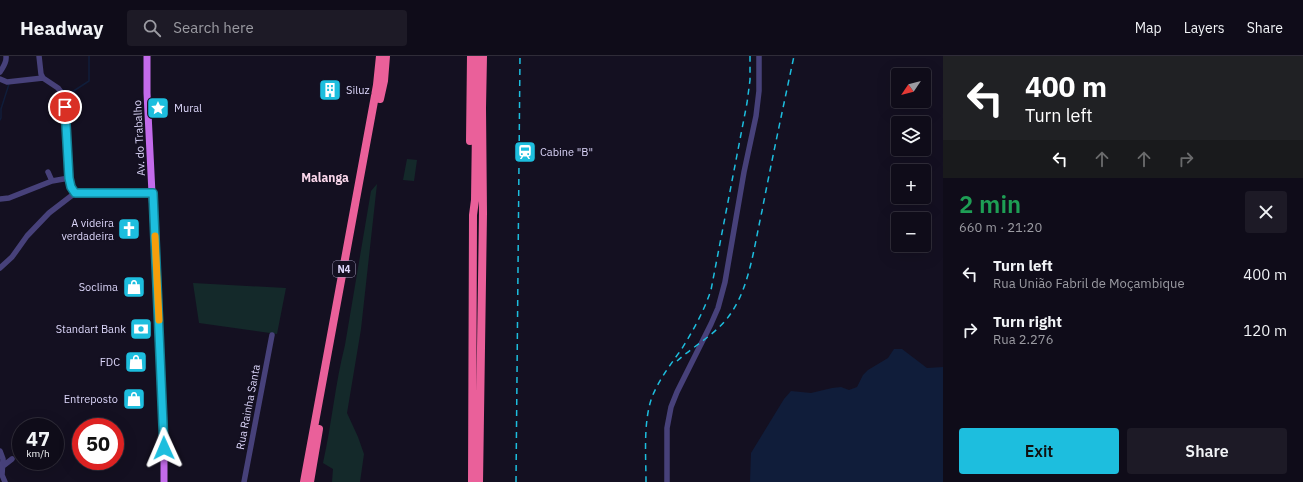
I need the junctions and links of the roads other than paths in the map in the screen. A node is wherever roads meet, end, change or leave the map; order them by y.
1 (6, 56) edge
2 (39, 56) edge
3 (147, 56) edge
4 (380, 56) edge
5 (386, 56) edge
6 (471, 56) edge
7 (477, 56) edge
8 (483, 56) edge
9 (487, 56) edge
10 (759, 56) edge
11 (0, 72) edge
12 (43, 78) junction
13 (0, 79) edge
14 (48, 172) dead end
15 (69, 178) junction
16 (52, 181) junction
17 (75, 193) junction
18 (153, 193) junction
19 (0, 199) edge
20 (483, 213) junction
21 (473, 215) junction
22 (0, 268) edge
23 (272, 335) dead end
24 (0, 451) edge
25 (12, 459) dead end
26 (3, 466) junction
27 (5, 482) edge
28 (164, 482) edge
29 (244, 482) edge
30 (304, 482) edge
31 (310, 482) edge
32 (472, 482) edge
33 (479, 482) edge
34 (667, 482) edge

1 - 11 street
2 - 12 street
3 - 18 main road, Av. do Trabalho
4 - 30 highway, N4
5 - 31 highway, N4
6 - 21 highway
7 - 21 highway
8 - 20 highway
9 - 20 highway
10 - 34 street
12 - 13 street
12 - 15 street
14 - 16 street
15 - 16 street
15 - 17 street
16 - 19 street
17 - 18 street
17 - 22 street
18 - 28 main road, Av. do Trabalho
20 - 33 highway
21 - 32 highway
23 - 29 street, Rua Rainha Santa
24 - 26 street
25 - 26 street
26 - 27 street

